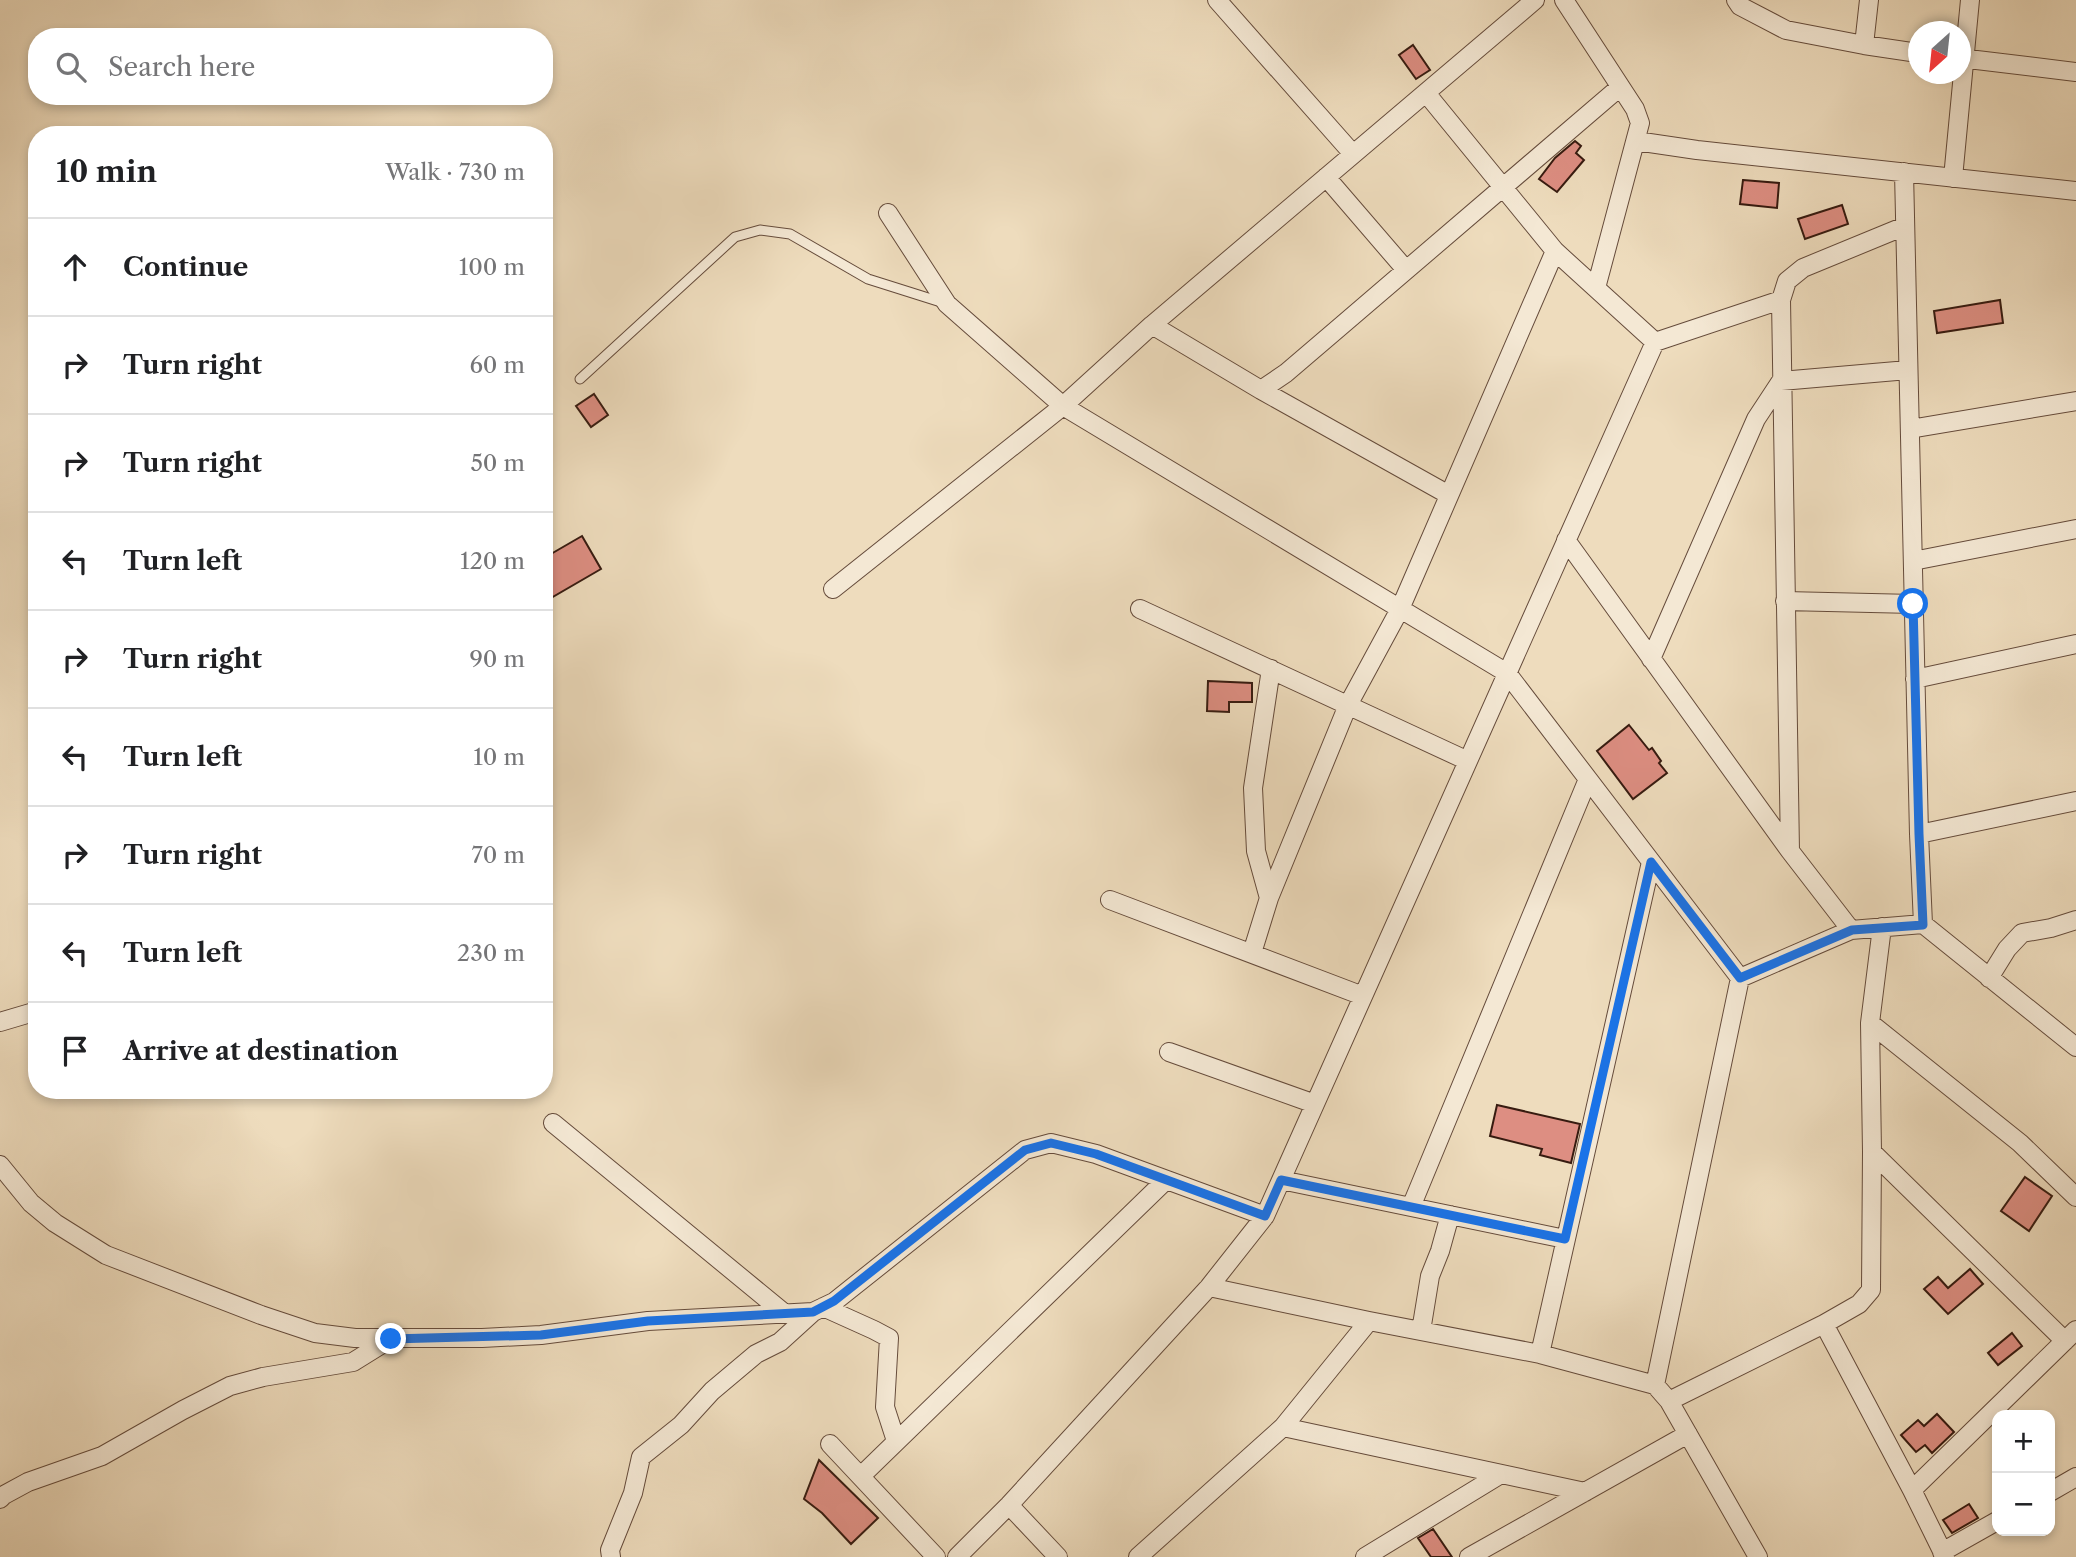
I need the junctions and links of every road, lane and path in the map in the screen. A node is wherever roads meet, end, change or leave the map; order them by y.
1 (1217, 0) edge
2 (1535, 0) edge
3 (1564, 0) edge
4 (1735, 0) edge
5 (1869, 0) edge
6 (1970, 0) edge
7 (1967, 21) edge
8 (1864, 45) junction
9 (1908, 51) edge
10 (1971, 60) edge
11 (2076, 72) edge
12 (1960, 84) edge
13 (1620, 87) junction
14 (1426, 93) junction
15 (1636, 141) junction
16 (1353, 155) junction
17 (1904, 172) junction
18 (1326, 177) junction
19 (1953, 178) junction
20 (1503, 188) junction
21 (2076, 191) edge
22 (888, 214) dead end
23 (1905, 226) junction
24 (1555, 251) junction
25 (1406, 270) junction
26 (1596, 288) junction
27 (1780, 300) junction
28 (947, 304) junction
29 (1152, 325) junction
30 (1654, 342) junction
31 (1908, 370) junction
32 (580, 379) dead end
33 (1781, 382) junction
34 (1261, 390) junction
35 (2076, 401) edge
36 (1063, 406) junction
37 (1910, 429) junction
38 (1449, 495) junction
39 (2076, 529) edge
40 (1566, 540) junction
41 (1913, 561) junction
42 (833, 589) dead end
43 (1785, 601) junction
44 (1913, 604) junction
45 (1140, 609) dead end
46 (1400, 609) junction
47 (2076, 644) edge
48 (1651, 659) junction
49 (1271, 669) junction
50 (1507, 673) junction
51 (1915, 679) junction
52 (1348, 705) junction
53 (1468, 761) junction
54 (1588, 779) junction
55 (2076, 801) edge
56 (1919, 834) junction
57 (1790, 851) junction
58 (1651, 862) junction
59 (1269, 898) junction
60 (1110, 900) dead end
61 (2076, 920) edge
62 (1923, 925) junction
63 (1882, 927) junction
64 (1852, 930) junction
65 (1252, 953) junction
66 (1740, 978) junction
67 (1989, 978) junction
68 (1363, 996) junction
69 (28, 1014) edge
70 (0, 1022) edge
71 (1870, 1023) junction
72 (2076, 1047) edge
73 (1169, 1052) dead end
74 (1315, 1104) junction
75 (553, 1123) dead end
76 (1872, 1152) junction
77 (0, 1166) edge
78 (1166, 1180) junction
79 (1281, 1180) junction
80 (2076, 1197) edge
81 (1411, 1207) junction
82 (1450, 1215) junction
83 (1265, 1216) junction
84 (1565, 1239) junction
85 (1209, 1287) junction
86 (818, 1309) junction
87 (784, 1313) junction
88 (1369, 1321) junction
89 (1824, 1324) junction
90 (1421, 1331) junction
91 (2070, 1336) edge
92 (391, 1339) junction
93 (1540, 1354) junction
94 (1655, 1385) junction
95 (1669, 1401) junction
96 (1283, 1427) junction
97 (1688, 1434) junction
98 (896, 1441) junction
99 (830, 1444) dead end
100 (1501, 1474) junction
101 (861, 1476) junction
102 (2076, 1477) edge
103 (1912, 1489) junction
104 (2055, 1489) edge
105 (1585, 1492) junction
106 (0, 1499) edge
107 (1009, 1506) junction
108 (1992, 1524) edge
109 (1943, 1554) edge
110 (1475, 1556) edge
111 (611, 1557) edge
112 (936, 1557) edge
113 (957, 1557) edge
114 (1058, 1557) edge
115 (1138, 1557) edge
116 (1366, 1557) edge
117 (1758, 1557) edge

1 - 16 street
2 - 14 street
3 - 13 street
4 - 8 street
5 - 8 street
6 - 7 street
8 - 9 street
10 - 11 street
12 - 19 street
13 - 15 street
13 - 20 street
14 - 16 street
14 - 20 street
15 - 17 street
15 - 26 street
16 - 18 street
17 - 19 street
17 - 23 street
18 - 25 street
18 - 29 street
19 - 21 street
20 - 24 street
20 - 25 street
22 - 28 street
23 - 27 street
23 - 31 street
24 - 26 street
24 - 38 street
25 - 34 street
26 - 30 street
27 - 30 street
27 - 33 street
28 - 32 lane
28 - 36 street
29 - 34 street
29 - 36 street
30 - 40 street
31 - 33 street
31 - 37 street
33 - 43 street
33 - 48 street
34 - 38 street
35 - 37 street
36 - 42 street
36 - 46 street
37 - 41 street
38 - 46 street
39 - 41 street
40 - 48 street
40 - 50 street
41 - 44 street
43 - 44 street
43 - 57 street
44 - 51 street
45 - 49 street
46 - 50 street
46 - 52 street
47 - 51 street
48 - 57 street
49 - 52 street
49 - 59 street
50 - 53 street
50 - 54 street
51 - 56 street
52 - 53 street
52 - 59 street
53 - 68 street
54 - 58 street
54 - 81 street
55 - 56 street
56 - 62 street
57 - 64 street
58 - 66 street
58 - 84 street
59 - 65 street
60 - 65 street
61 - 67 street
62 - 63 street
62 - 67 street
63 - 64 street
63 - 71 street
64 - 66 street
65 - 68 street
66 - 94 street
67 - 72 street
68 - 74 street
69 - 70 street
71 - 76 street
71 - 80 street
73 - 74 street
74 - 79 street
75 - 87 street
76 - 89 street
76 - 91 street
77 - 92 street
78 - 83 street
78 - 86 street
78 - 98 street
79 - 81 street
79 - 83 street
81 - 82 street
82 - 84 street
82 - 90 street
83 - 85 street
84 - 93 street
85 - 88 street
85 - 107 street
86 - 87 street
86 - 98 street
86 - 111 street
87 - 92 street
88 - 90 street
88 - 96 street
89 - 95 street
89 - 103 street
90 - 93 street
91 - 103 street
92 - 106 street
93 - 94 street
94 - 95 street
95 - 97 street
96 - 100 street
96 - 115 street
97 - 105 street
97 - 117 street
98 - 101 street
99 - 101 street
100 - 105 street
100 - 116 street
101 - 112 street
102 - 104 street
103 - 109 street
105 - 110 street
107 - 113 street
107 - 114 street
108 - 109 street

